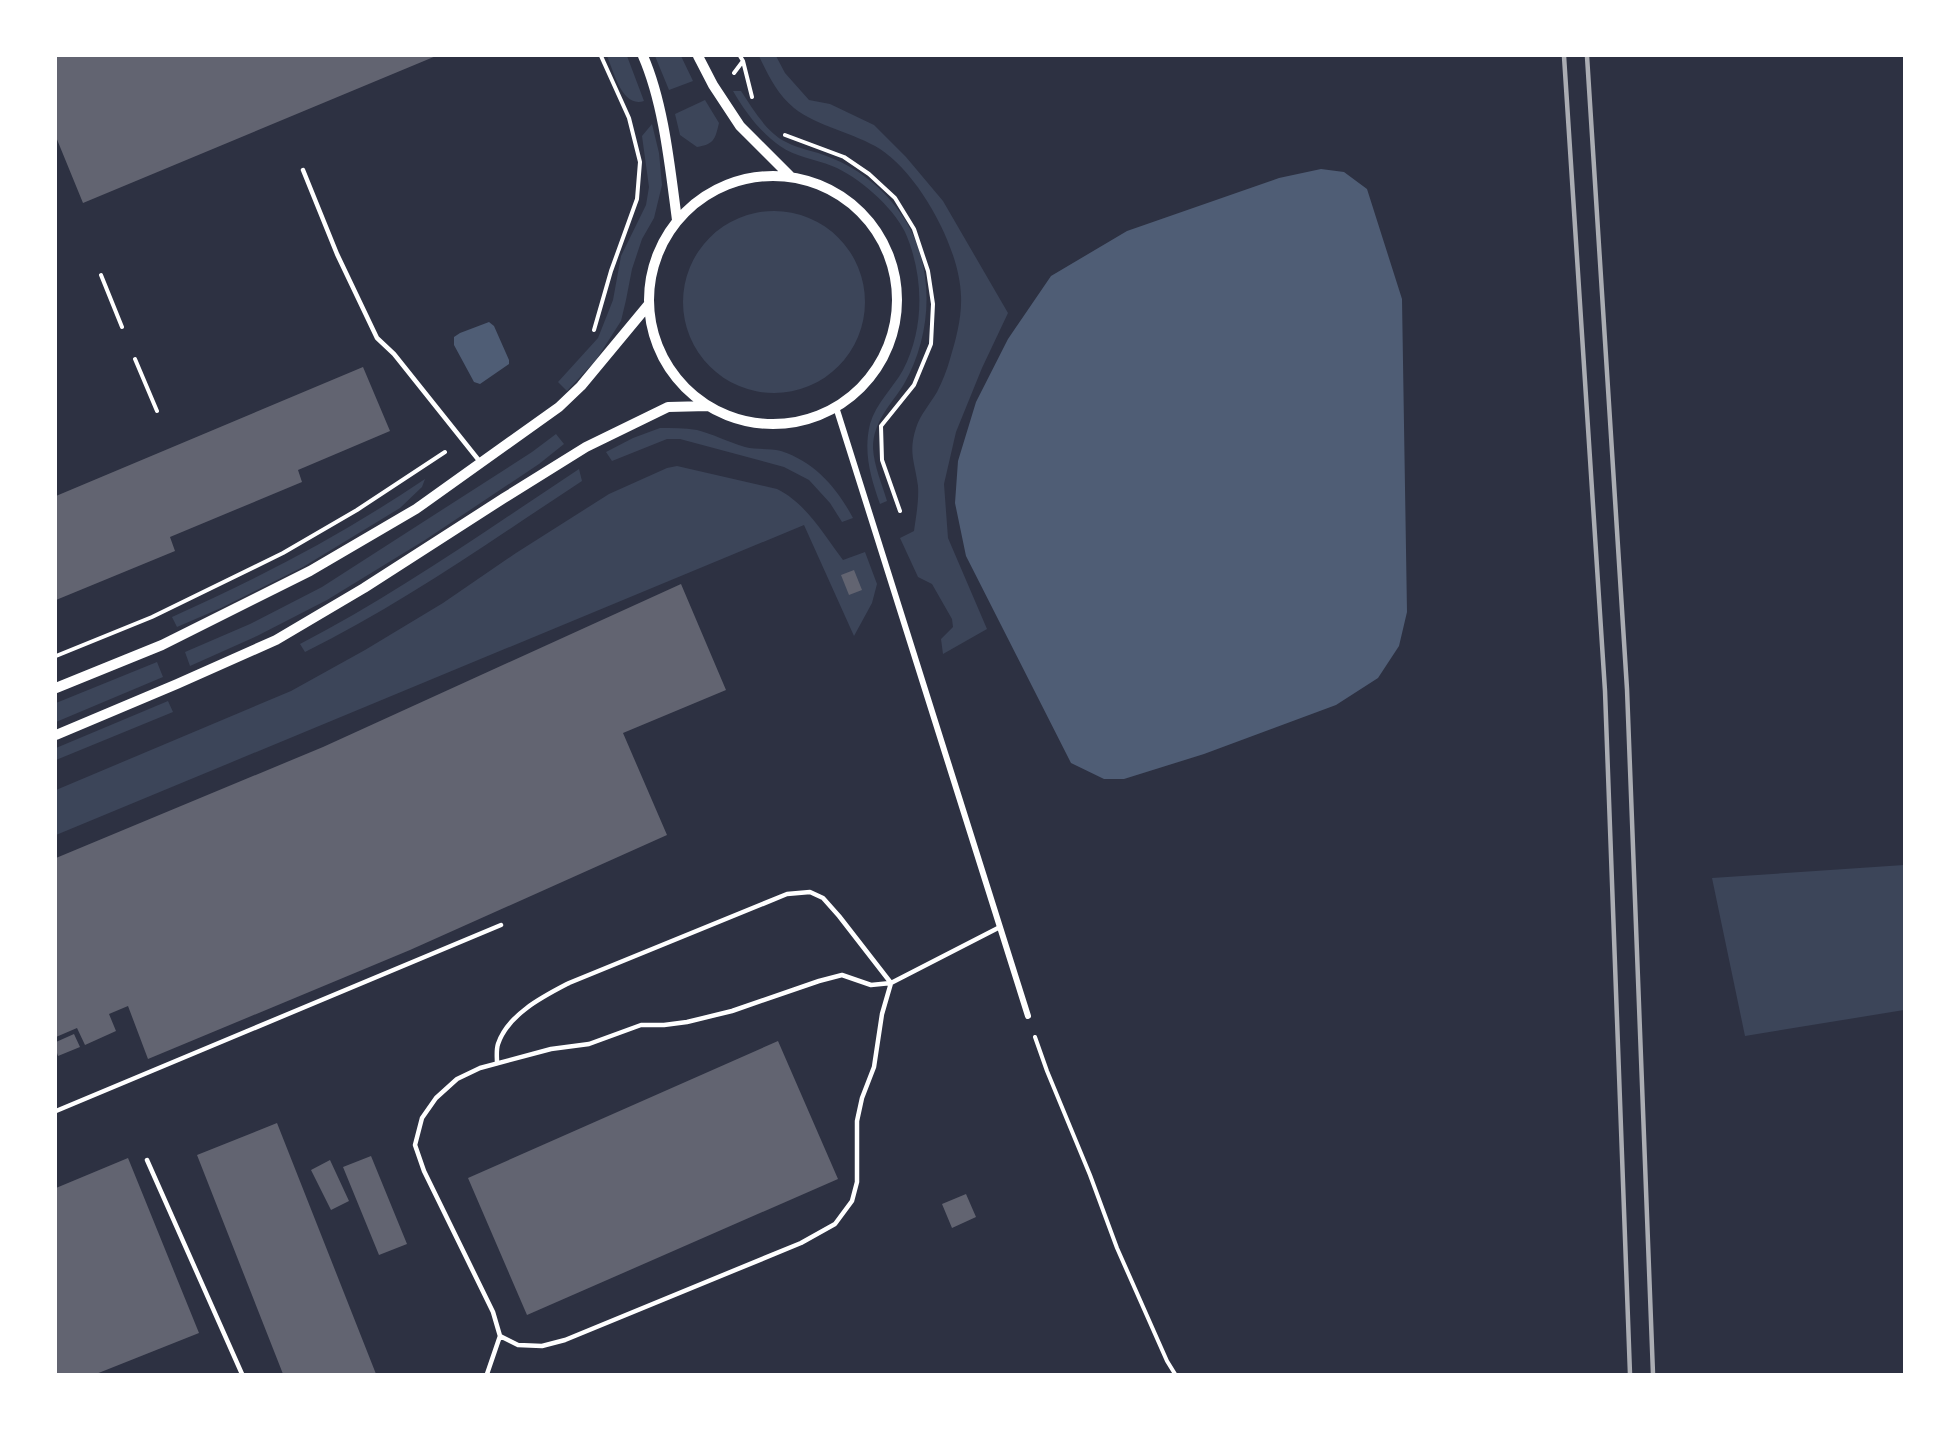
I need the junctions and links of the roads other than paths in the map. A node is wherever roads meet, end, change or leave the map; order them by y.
1 (643, 56) edge
2 (698, 56) edge
3 (303, 170) dead end
4 (790, 176) junction
5 (677, 220) junction
6 (649, 304) junction
7 (708, 406) junction
8 (836, 407) junction
9 (481, 463) junction
10 (56, 688) edge
11 (56, 735) edge
12 (501, 925) dead end
13 (1000, 927) junction
14 (891, 983) junction
15 (1028, 1016) road end
16 (497, 1063) junction
17 (56, 1111) edge
18 (147, 1160) dead end
19 (500, 1336) junction
20 (242, 1374) edge
21 (487, 1374) edge

1 - 5 street
2 - 4 street
3 - 9 lane
4 - 5 street
4 - 8 street
5 - 6 street
6 - 7 street
6 - 9 street
7 - 8 street
7 - 11 street
8 - 13 street
9 - 10 street
12 - 17 lane
13 - 14 lane
13 - 15 street
14 - 16 lane
14 - 16 lane
14 - 19 lane
16 - 19 lane
18 - 20 lane
19 - 21 lane

